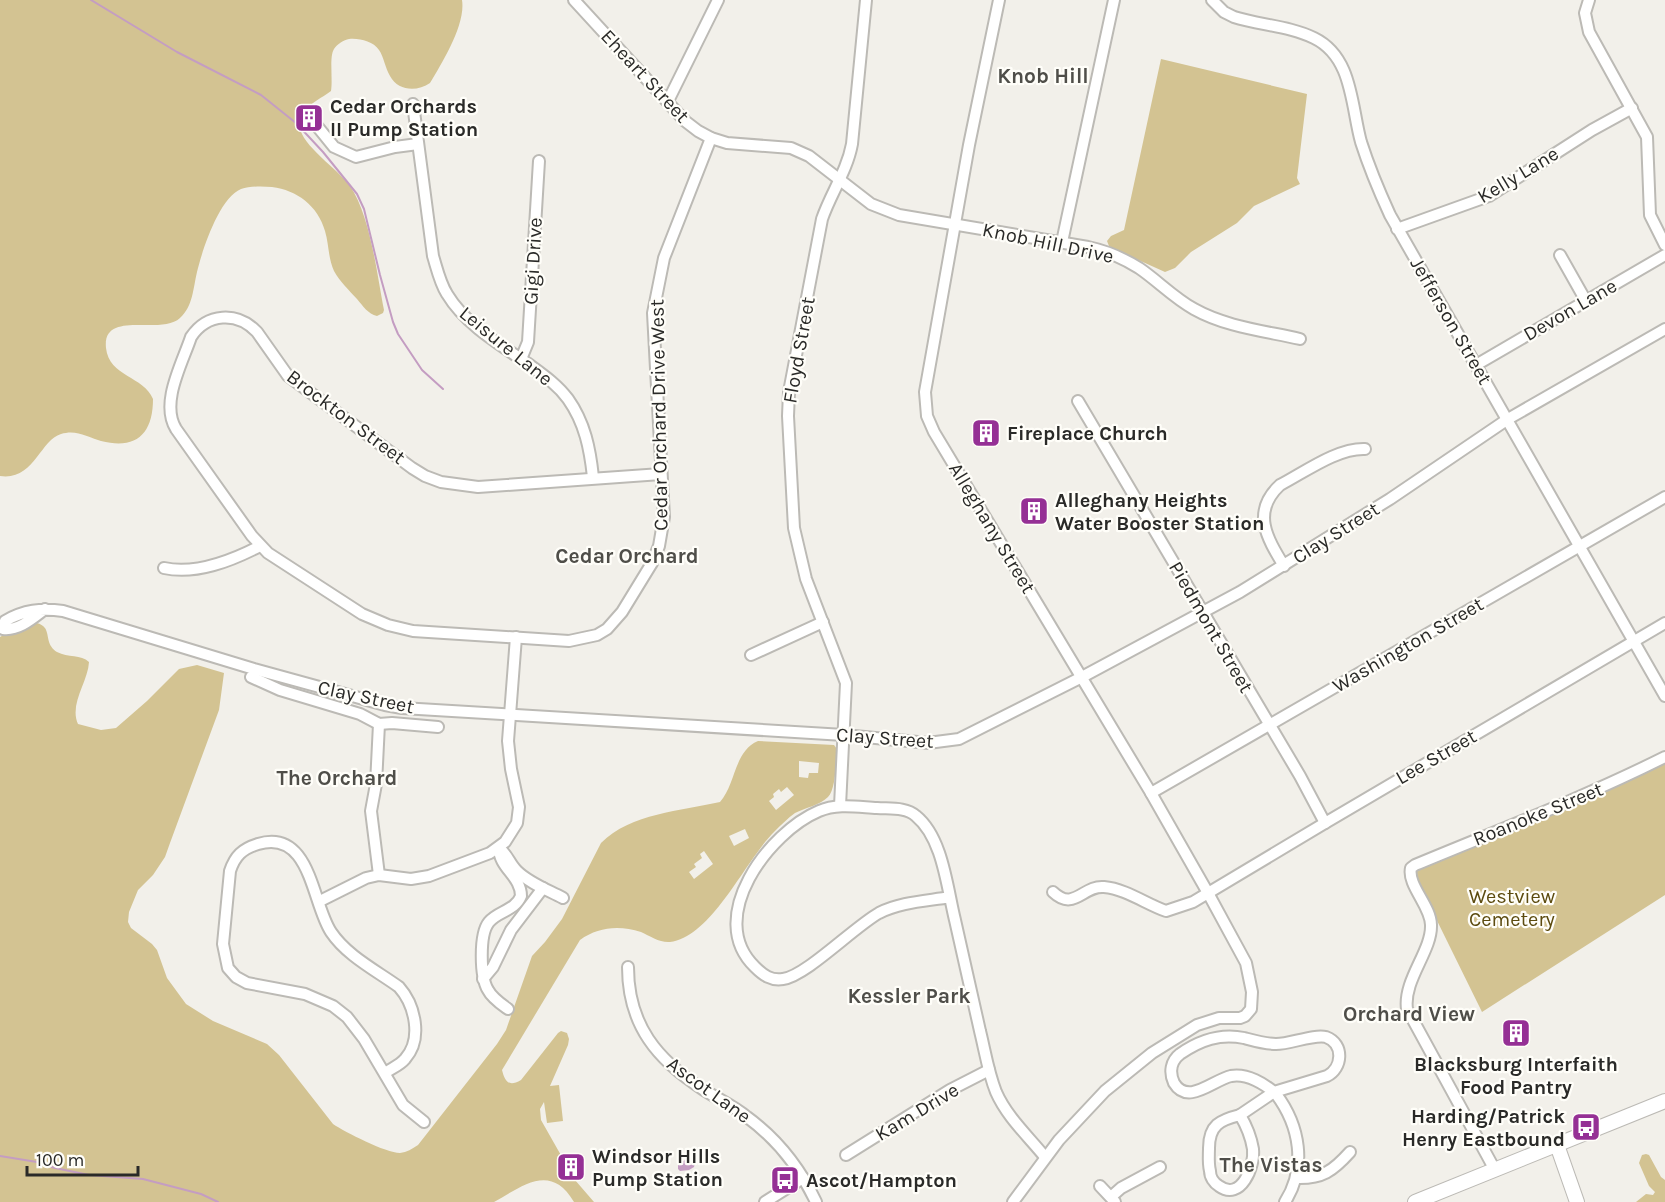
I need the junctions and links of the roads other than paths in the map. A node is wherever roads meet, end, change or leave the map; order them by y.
1 (574, 0) edge
2 (717, 0) edge
3 (866, 0) edge
4 (999, 0) edge
5 (1114, 0) edge
6 (1212, 0) edge
7 (1589, 0) edge
8 (668, 101) junction
9 (413, 104) dead end
10 (1632, 108) junction
11 (317, 126) dead end
12 (711, 138) junction
13 (418, 144) junction
14 (539, 161) dead end
15 (840, 181) junction
16 (955, 224) junction
17 (1397, 229) junction
18 (1062, 243) junction
19 (1665, 245) edge
20 (1560, 255) dead end
21 (1665, 255) edge
22 (1586, 301) junction
23 (1665, 329) edge
24 (1300, 339) dead end
25 (521, 359) junction
26 (1476, 365) junction
27 (1078, 401) dead end
28 (1508, 419) junction
29 (1365, 449) dead end
30 (661, 474) junction
31 (593, 477) junction
32 (1665, 497) edge
33 (260, 546) junction
34 (1579, 546) junction
35 (1284, 566) junction
36 (164, 568) dead end
37 (1202, 611) junction
38 (824, 622) junction
39 (1665, 623) edge
40 (2, 631) edge
41 (516, 637) junction
42 (1633, 641) junction
43 (751, 655) dead end
44 (251, 677) dead end
45 (1082, 677) junction
46 (1665, 696) edge
47 (510, 714) junction
48 (380, 724) junction
49 (1269, 725) junction
50 (438, 727) dead end
51 (844, 735) junction
52 (1665, 757) edge
53 (1151, 793) junction
54 (840, 806) junction
55 (1325, 823) junction
56 (499, 848) junction
57 (379, 875) junction
58 (543, 888) junction
59 (1053, 892) dead end
60 (1208, 893) junction
61 (950, 897) junction
62 (563, 898) dead end
63 (320, 902) junction
64 (628, 967) dead end
65 (483, 979) junction
66 (508, 1009) dead end
67 (989, 1070) junction
68 (385, 1073) junction
69 (1274, 1092) junction
70 (1665, 1101) edge
71 (1240, 1115) junction
72 (424, 1122) dead end
73 (1557, 1145) junction
74 (1350, 1152) dead end
75 (846, 1155) dead end
76 (1045, 1157) junction
77 (1160, 1167) dead end
78 (1495, 1170) junction
79 (803, 1178) junction
80 (1296, 1178) junction
81 (1100, 1186) dead end
82 (1114, 1199) edge
83 (765, 1202) edge
84 (816, 1202) edge
85 (1012, 1202) edge
86 (1285, 1202) edge
87 (1415, 1202) edge
88 (1576, 1202) edge

1 - 8 street, Eheart Street
2 - 8 street
3 - 15 street, Floyd Street
4 - 16 street, Alleghany Street
5 - 18 street
6 - 17 street, Jefferson Street
7 - 10 street
8 - 12 street, Eheart Street
9 - 13 street, Leisure Lane
10 - 17 street, Kelly Lane
10 - 19 street
11 - 13 street
12 - 15 street, Eheart Street
12 - 30 street, Cedar Orchard Drive West
13 - 25 street, Leisure Lane
14 - 25 street, Gigi Drive
15 - 16 street, Eheart Street
15 - 38 street, Floyd Street
16 - 18 street, Knob Hill Drive
16 - 45 street, Alleghany Street
17 - 26 street, Jefferson Street
18 - 24 street, Knob Hill Drive
20 - 22 street
21 - 22 street, Devon Lane
22 - 26 street, Devon Lane
23 - 28 street, Clay Street
25 - 31 street, Leisure Lane
26 - 28 street, Jefferson Street
27 - 37 street, Piedmont Street
28 - 34 street, Jefferson Street
28 - 35 street, Clay Street
29 - 35 street
30 - 31 street, Brockton Street
30 - 41 street, Cedar Orchard Drive West
31 - 33 street, Brockton Street
32 - 34 street, Washington Street
33 - 36 street
33 - 41 street, Cedar Orchard Drive West
34 - 42 street, Jefferson Street
34 - 49 street, Washington Street
35 - 37 street, Clay Street
37 - 45 street, Clay Street
37 - 49 street, Piedmont Street
38 - 43 street
38 - 51 street, Floyd Street
39 - 42 street, Lee Street
40 - 47 street, Clay Street
41 - 47 street
42 - 46 street, Jefferson Street
42 - 55 street, Lee Street
44 - 48 street
45 - 51 street, Clay Street
45 - 53 street, Alleghany Street
47 - 51 street, Clay Street
47 - 56 street
48 - 50 street
48 - 57 street
49 - 53 street, Washington Street
49 - 55 street, Piedmont Street
51 - 54 street, Floyd Street
52 - 78 street, Roanoke Street
53 - 60 street, Alleghany Street
54 - 61 street
54 - 61 street
55 - 60 street, Lee Street
56 - 57 street
56 - 58 street
56 - 65 street
57 - 63 street
58 - 62 street
58 - 65 street
59 - 60 street, Lee Street
60 - 76 street, Alleghany Street
61 - 67 street
63 - 68 street
63 - 68 street
64 - 79 street, Ascot Lane
65 - 66 street
67 - 75 street, Kam Drive
67 - 76 street
68 - 72 street
69 - 69 street
69 - 71 street
69 - 80 street
70 - 73 main road
71 - 71 street
73 - 78 main road
73 - 88 main road
74 - 80 street
76 - 85 street
77 - 82 street
78 - 87 main road
79 - 83 street
79 - 84 street, Ascot Lane
80 - 86 street
81 - 82 street

